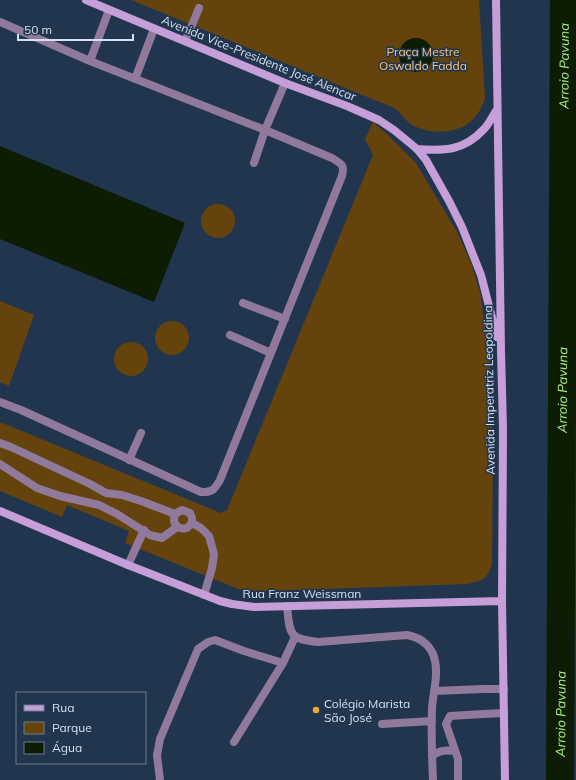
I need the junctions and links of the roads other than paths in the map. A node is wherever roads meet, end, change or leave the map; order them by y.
1 (86, 0) edge
2 (496, 0) edge
3 (199, 8) dead end
4 (109, 10) junction
5 (0, 22) edge
6 (154, 29) junction
7 (185, 42) junction
8 (90, 61) junction
9 (135, 79) junction
10 (285, 83) junction
11 (496, 111) junction
12 (265, 130) junction
13 (417, 149) junction
14 (254, 163) dead end
15 (243, 303) dead end
16 (285, 319) junction
17 (230, 336) dead end
18 (501, 350) junction
19 (271, 353) junction
20 (0, 402) edge
21 (141, 433) dead end
22 (0, 443) edge
23 (129, 460) junction
24 (0, 464) edge
25 (0, 511) edge
26 (175, 514) junction
27 (192, 523) junction
28 (177, 527) junction
29 (144, 530) junction
30 (128, 565) junction
31 (204, 595) junction
32 (502, 601) junction
33 (287, 606) junction
34 (296, 637) junction
35 (283, 663) junction
36 (504, 689) junction
37 (434, 691) junction
38 (504, 713) junction
39 (432, 721) junction
40 (382, 724) dead end
41 (234, 742) dead end
42 (455, 751) junction
43 (432, 756) junction
44 (160, 780) edge
45 (433, 780) edge
46 (458, 780) edge
47 (505, 780) edge

1 - 4 street, Avenida Vice-Presidente José Alencar
2 - 11 street, Avenida Imperatriz Leopoldina
3 - 7 street
4 - 6 street, Avenida Vice-Presidente José Alencar
4 - 8 street
5 - 8 street
6 - 7 street, Avenida Vice-Presidente José Alencar
6 - 9 street
7 - 10 street, Avenida Vice-Presidente José Alencar
8 - 9 street
9 - 12 street
10 - 12 street
10 - 13 street, Avenida Vice-Presidente José Alencar
11 - 13 street
11 - 18 street, Avenida Imperatriz Leopoldina
12 - 14 street
12 - 16 street
13 - 18 street, Avenida Vice-Presidente José Alencar
15 - 16 street
16 - 19 street
17 - 19 street
18 - 32 street, Avenida Imperatriz Leopoldina
19 - 23 street
20 - 23 street
21 - 23 street
22 - 26 street
24 - 29 street
25 - 30 street, Rua Franz Weissman
26 - 27 street
26 - 28 street
27 - 28 street
27 - 31 street
28 - 29 street
29 - 30 street
30 - 31 street, Rua Franz Weissman
31 - 33 street, Rua Franz Weissman
32 - 33 street, Rua Franz Weissman
32 - 36 street, Avenida Imperatriz Leopoldina
33 - 34 street
34 - 35 street
34 - 37 street
35 - 41 street
35 - 44 street
36 - 37 street
36 - 38 street, Avenida Imperatriz Leopoldina
37 - 39 street
38 - 42 street
38 - 47 street, Avenida Imperatriz Leopoldina
39 - 40 street
39 - 43 street
42 - 43 street
42 - 46 street
43 - 45 street

